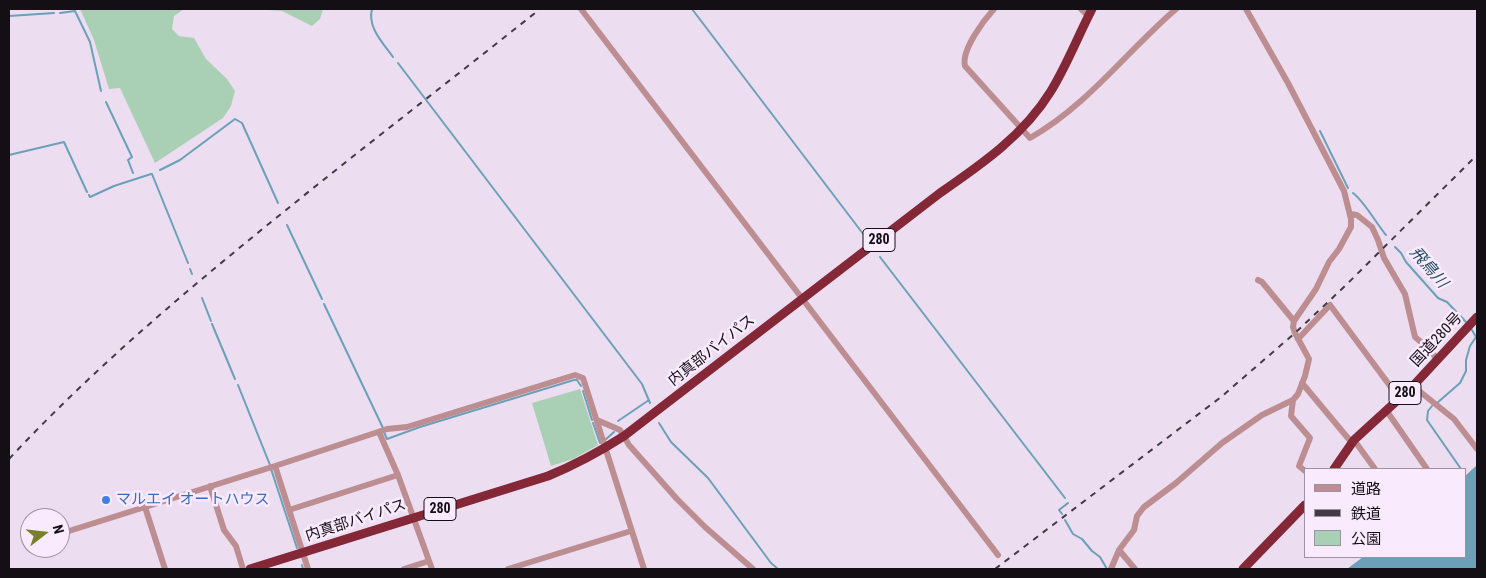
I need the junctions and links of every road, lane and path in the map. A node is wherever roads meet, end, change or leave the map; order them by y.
1 (581, 9) edge
2 (994, 9) edge
3 (1081, 9) edge
4 (1176, 9) edge
5 (1246, 9) edge
6 (1090, 13) edge
7 (1021, 129) junction
8 (1350, 214) junction
9 (1258, 280) dead end
10 (802, 299) junction
11 (1294, 320) junction
12 (1476, 320) edge
13 (1298, 339) junction
14 (1438, 360) junction
15 (1302, 383) junction
16 (1413, 386) junction
17 (1399, 398) junction
18 (1293, 400) junction
19 (1386, 410) junction
20 (597, 420) junction
21 (380, 432) junction
22 (624, 436) junction
23 (1353, 442) junction
24 (605, 448) junction
25 (1477, 449) edge
26 (275, 466) junction
27 (1335, 468) edge
28 (1374, 468) edge
29 (1426, 468) edge
30 (1304, 470) edge
31 (398, 475) junction
32 (210, 486) junction
33 (1304, 506) edge
34 (145, 507) junction
35 (289, 510) junction
36 (413, 517) junction
37 (70, 531) edge
38 (632, 531) junction
39 (1120, 550) junction
40 (303, 553) junction
41 (998, 555) dead end
42 (429, 561) junction
43 (165, 569) edge
44 (243, 569) edge
45 (250, 569) edge
46 (308, 569) edge
47 (404, 569) edge
48 (432, 569) edge
49 (508, 569) edge
50 (644, 569) edge
51 (753, 569) edge
52 (1111, 569) edge
53 (1135, 569) edge
54 (1243, 569) edge

1 - 10 street
2 - 7 street
3 - 6 street
4 - 7 street
5 - 8 street
6 - 7 highway, 内真部バイパス / 280
7 - 10 highway, 内真部バイパス / 280
8 - 11 street
8 - 14 street
9 - 11 street
10 - 22 highway, 内真部バイパス / 280
10 - 41 street
11 - 13 street
12 - 14 highway, 国道280号 / 280
13 - 15 street
13 - 17 street
14 - 16 highway, 国道280号 / 280
15 - 18 street
15 - 23 street
16 - 17 highway, 国道280号 / 280
16 - 25 street
17 - 19 highway, 国道280号 / 280
18 - 30 street
18 - 39 street
19 - 23 highway, 国道280号 / 280
19 - 29 street
20 - 21 street
20 - 22 street
20 - 24 street
21 - 26 street
21 - 31 street
22 - 24 highway, 内真部バイパス / 280
22 - 51 street
23 - 27 highway, 国道280号 / 280
23 - 28 street
24 - 36 highway, 内真部バイパス / 280
24 - 38 street
26 - 32 street
26 - 35 street
31 - 35 street
31 - 36 street
32 - 34 street
32 - 44 street
33 - 54 highway
34 - 37 street
34 - 43 street
35 - 40 street
36 - 40 highway, 内真部バイパス / 280
36 - 42 street
38 - 49 street
38 - 50 street
39 - 52 street
39 - 53 street
40 - 45 highway, 内真部バイパス / 280
40 - 46 street
42 - 47 street
42 - 48 street

